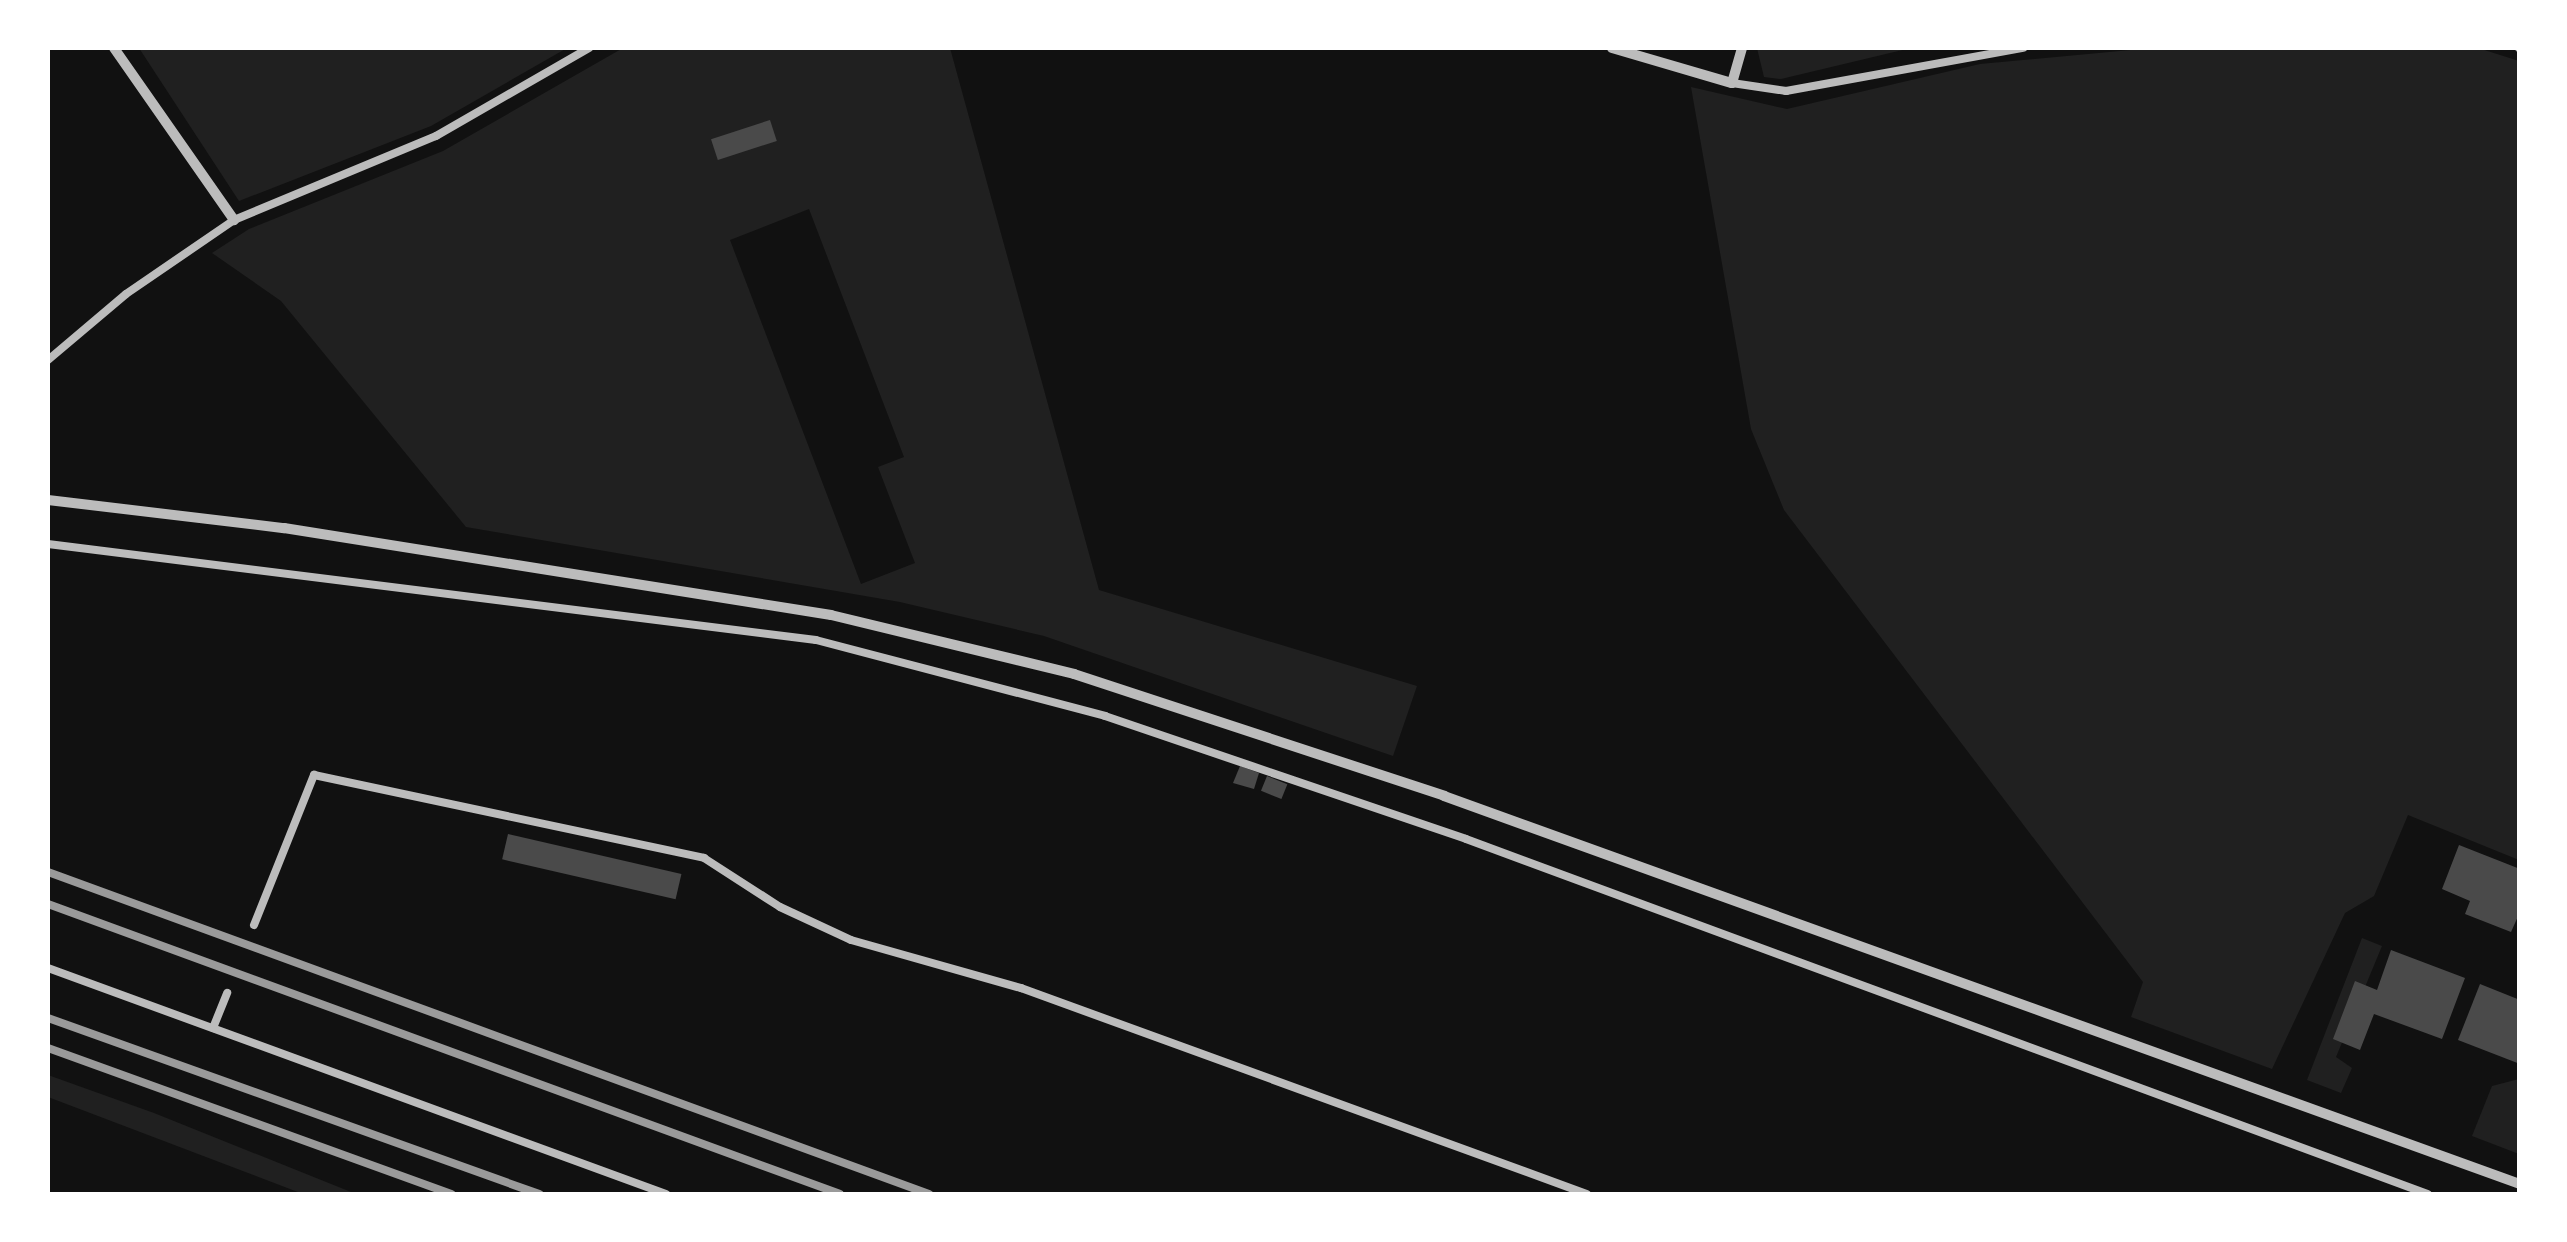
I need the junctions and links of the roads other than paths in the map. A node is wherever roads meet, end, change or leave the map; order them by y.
1 (114, 48) edge
2 (589, 48) edge
3 (1612, 48) edge
4 (1742, 48) edge
5 (2023, 48) edge
6 (1732, 83) junction
7 (234, 220) junction
8 (48, 360) edge
9 (48, 500) edge
10 (48, 544) edge
11 (254, 925) dead end
12 (48, 968) edge
13 (227, 993) dead end
14 (213, 1028) junction
15 (2520, 1184) edge
16 (666, 1194) edge
17 (1587, 1194) edge
18 (2428, 1194) edge

1 - 7 street
2 - 7 lane
3 - 6 street
4 - 6 street
5 - 6 lane
7 - 8 lane
9 - 15 street
10 - 18 lane
11 - 17 lane
12 - 14 lane
13 - 14 lane
14 - 16 lane

